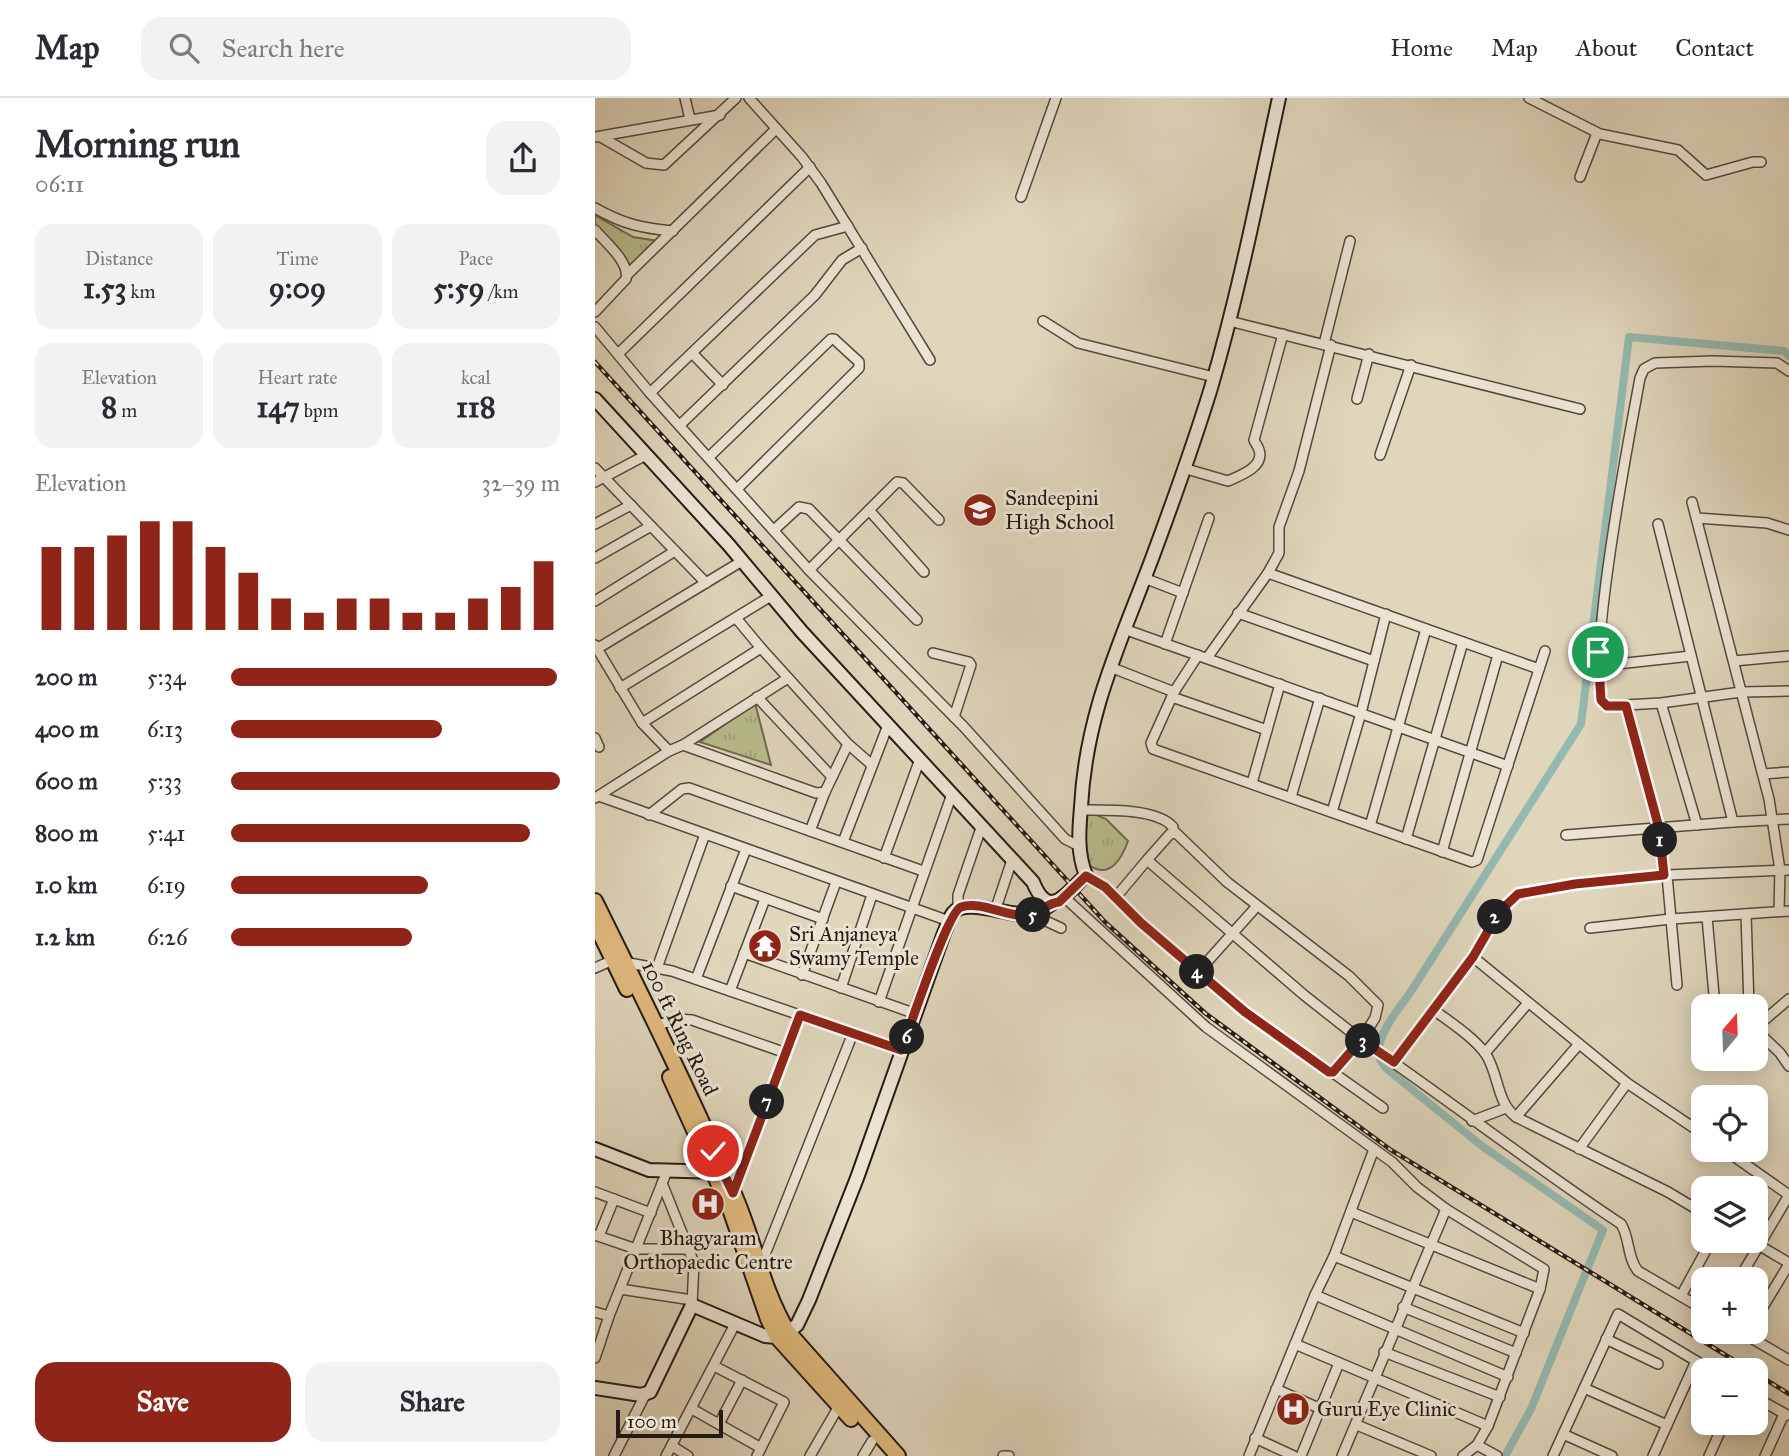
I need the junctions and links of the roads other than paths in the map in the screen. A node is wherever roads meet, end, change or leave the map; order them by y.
1 (685, 98) edge
2 (736, 98) edge
3 (749, 98) edge
4 (1056, 98) edge
5 (1279, 98) edge
6 (1529, 98) edge
7 (720, 115) junction
8 (690, 119) junction
9 (776, 129) junction
10 (1597, 133) junction
11 (598, 137) edge
12 (1761, 162) dead end
13 (810, 167) junction
14 (1580, 177) dead end
15 (1021, 197) dead end
16 (595, 208) edge
17 (848, 226) junction
18 (595, 230) edge
19 (673, 231) junction
20 (1350, 241) dead end
21 (862, 248) junction
22 (628, 274) junction
23 (596, 308) edge
24 (1043, 321) dead end
25 (1229, 321) junction
26 (595, 327) edge
27 (1283, 334) junction
28 (1328, 345) junction
29 (692, 353) junction
30 (618, 354) junction
31 (1369, 354) junction
32 (930, 360) dead end
33 (1411, 365) junction
34 (1789, 371) edge
35 (1214, 377) junction
36 (723, 385) junction
37 (650, 393) junction
38 (1357, 400) dead end
39 (596, 402) edge
40 (1580, 409) dead end
41 (680, 425) junction
42 (646, 455) junction
43 (1380, 456) dead end
44 (709, 457) junction
45 (1183, 467) junction
46 (595, 468) edge
47 (604, 478) junction
48 (595, 482) edge
49 (737, 489) junction
50 (1692, 502) dead end
51 (631, 505) junction
52 (869, 510) junction
53 (1697, 518) junction
54 (1209, 519) dead end
55 (940, 520) dead end
56 (595, 524) edge
57 (1658, 524) dead end
58 (651, 526) junction
59 (774, 530) junction
60 (1789, 530) edge
61 (839, 540) junction
62 (675, 551) junction
63 (595, 558) edge
64 (742, 561) junction
65 (809, 570) junction
66 (924, 572) dead end
67 (1268, 573) junction
68 (1144, 578) junction
69 (706, 583) junction
70 (1183, 593) junction
71 (771, 596) junction
72 (595, 601) edge
73 (1238, 613) junction
74 (1386, 614) junction
75 (736, 618) junction
76 (917, 620) dead end
77 (1124, 629) junction
78 (1426, 629) junction
79 (1463, 642) junction
80 (1165, 644) junction
81 (596, 648) edge
82 (761, 648) junction
83 (1545, 651) dead end
84 (933, 653) dead end
85 (1499, 655) junction
86 (1691, 656) junction
87 (1789, 656) edge
88 (1203, 657) junction
89 (1374, 661) junction
90 (1734, 661) junction
91 (1599, 666) junction
92 (1110, 667) junction
93 (1539, 669) junction
94 (788, 678) junction
95 (1280, 684) junction
96 (620, 688) junction
97 (1789, 691) edge
98 (1741, 692) junction
99 (1173, 695) junction
100 (757, 697) junction
101 (1703, 697) junction
102 (1320, 698) junction
103 (1661, 703) junction
104 (1626, 706) junction
105 (1361, 713) junction
106 (954, 717) junction
107 (642, 723) junction
108 (888, 725) junction
109 (1399, 726) junction
110 (1267, 730) junction
111 (1436, 740) junction
112 (848, 744) junction
113 (683, 745) junction
114 (669, 751) junction
115 (1471, 752) junction
116 (920, 759) junction
117 (872, 765) junction
118 (1507, 766) junction
119 (1789, 772) edge
120 (1763, 774) junction
121 (832, 777) junction
122 (1252, 783) junction
123 (825, 792) junction
124 (952, 794) junction
125 (597, 797) edge
126 (1291, 797) junction
127 (1081, 810) junction
128 (1332, 812) junction
129 (649, 815) junction
130 (1772, 820) junction
131 (1789, 820) edge
132 (1733, 822) junction
133 (1696, 825) junction
134 (1370, 826) junction
135 (981, 828) junction
136 (1659, 828) junction
137 (810, 831) junction
138 (1173, 831) junction
139 (705, 834) junction
140 (1566, 835) dead end
141 (1406, 839) junction
142 (843, 842) junction
143 (1079, 846) junction
144 (746, 849) junction
145 (1442, 852) junction
146 (884, 858) junction
147 (1012, 860) junction
148 (1147, 860) junction
149 (1784, 870) edge
150 (923, 871) junction
151 (1665, 875) junction
152 (1086, 876) junction
153 (836, 881) junction
154 (731, 887) junction
155 (872, 895) junction
156 (1116, 897) junction
157 (765, 899) junction
158 (1059, 900) junction
159 (595, 901) edge
160 (1257, 906) junction
161 (911, 908) junction
162 (958, 909) junction
163 (995, 911) junction
164 (1784, 911) edge
165 (1745, 914) junction
166 (1033, 915) junction
167 (1707, 917) junction
168 (823, 919) junction
169 (1671, 919) junction
170 (949, 921) junction
171 (595, 923) edge
172 (1590, 928) dead end
173 (1061, 929) dead end
174 (1232, 934) junction
175 (744, 953) junction
176 (1473, 957) junction
177 (619, 961) junction
178 (595, 968) edge
179 (657, 968) junction
180 (1198, 972) junction
181 (802, 975) junction
182 (696, 979) junction
183 (1677, 985) dead end
184 (841, 988) junction
185 (730, 991) junction
186 (1714, 994) edge
187 (1748, 994) edge
188 (1789, 999) edge
189 (880, 1002) junction
190 (1528, 1003) junction
191 (1434, 1010) junction
192 (916, 1014) junction
193 (800, 1015) junction
194 (1768, 1018) edge
195 (655, 1026) junction
196 (852, 1033) junction
197 (1361, 1040) junction
198 (1768, 1042) edge
199 (1579, 1044) junction
200 (901, 1050) junction
201 (786, 1052) junction
202 (1485, 1053) junction
203 (1787, 1060) edge
204 (1394, 1062) junction
205 (1332, 1072) junction
206 (1627, 1083) junction
207 (1383, 1108) dead end
208 (1506, 1108) junction
209 (1516, 1117) junction
210 (1472, 1121) junction
211 (1691, 1126) edge
212 (595, 1149) edge
213 (1374, 1149) junction
214 (1579, 1149) junction
215 (1742, 1162) edge
216 (718, 1172) junction
217 (665, 1177) junction
218 (595, 1192) edge
219 (733, 1193) junction
220 (1789, 1195) edge
221 (614, 1199) junction
222 (1691, 1206) edge
223 (1446, 1209) junction
224 (1350, 1212) junction
225 (651, 1213) junction
226 (1768, 1226) edge
227 (597, 1236) edge
228 (1431, 1245) junction
229 (636, 1249) junction
230 (688, 1249) junction
231 (1768, 1251) edge
232 (1704, 1253) edge
233 (1334, 1256) junction
234 (1789, 1264) edge
235 (760, 1267) junction
236 (1411, 1288) junction
237 (620, 1289) junction
238 (1540, 1289) junction
239 (1315, 1295) junction
240 (1681, 1296) junction
241 (1768, 1299) edge
242 (692, 1302) junction
243 (1691, 1302) edge
244 (1403, 1307) junction
245 (595, 1312) edge
246 (609, 1316) junction
247 (735, 1324) junction
248 (1394, 1329) junction
249 (1524, 1333) junction
250 (782, 1334) junction
251 (1606, 1339) junction
252 (1295, 1344) junction
253 (1763, 1344) edge
254 (1384, 1352) junction
255 (1517, 1353) junction
256 (595, 1358) edge
257 (1691, 1359) edge
258 (1789, 1360) edge
259 (1339, 1363) junction
260 (1658, 1364) dead end
261 (714, 1366) junction
262 (1691, 1373) edge
263 (1508, 1377) junction
264 (1376, 1379) junction
265 (742, 1380) junction
266 (595, 1388) edge
267 (1584, 1388) junction
268 (1276, 1389) junction
269 (645, 1395) junction
270 (1500, 1396) junction
271 (1768, 1405) edge
272 (839, 1406) junction
273 (692, 1409) junction
274 (1321, 1409) junction
275 (1786, 1415) edge
276 (719, 1424) junction
277 (1357, 1425) junction
278 (1667, 1425) junction
279 (1488, 1426) junction
280 (1563, 1434) junction
281 (1719, 1435) edge
282 (1255, 1438) junction
283 (872, 1441) junction
284 (1477, 1445) junction
285 (672, 1446) junction
286 (759, 1452) edge
287 (1495, 1455) edge
288 (614, 1456) edge
289 (666, 1456) edge
290 (688, 1456) edge
291 (810, 1456) edge
292 (863, 1456) edge
293 (886, 1456) edge
294 (898, 1456) edge
295 (1003, 1456) edge
296 (1009, 1456) edge
297 (1249, 1456) edge
298 (1294, 1456) edge
299 (1301, 1456) edge
300 (1342, 1456) edge
301 (1431, 1456) edge
302 (1463, 1456) edge
303 (1553, 1456) edge
304 (1612, 1456) edge
305 (1653, 1456) edge
306 (1709, 1456) edge
307 (1765, 1456) edge

1 - 8 street
2 - 7 street
3 - 9 street
4 - 15 street
5 - 25 street
6 - 10 street
7 - 8 street
7 - 11 street
8 - 11 street
9 - 13 street
9 - 19 street
10 - 12 street
10 - 14 street
13 - 17 street
13 - 30 street
16 - 19 street
17 - 21 street
17 - 29 street
18 - 22 street
19 - 22 street
20 - 28 street
21 - 32 street
21 - 36 street
22 - 23 street
24 - 35 street
25 - 27 street
25 - 35 street
26 - 30 street
27 - 28 street
27 - 45 street
28 - 31 street
28 - 67 street
29 - 36 street
29 - 37 street
30 - 37 street
31 - 33 street
31 - 38 street
33 - 40 street
33 - 43 street
34 - 91 street
35 - 45 street
36 - 41 street
37 - 41 street
39 - 42 street
41 - 44 street
42 - 47 street
42 - 64 street
44 - 49 street
44 - 49 street
45 - 68 street
46 - 47 street
47 - 48 street
47 - 51 street
49 - 59 street
50 - 53 street
51 - 56 street
51 - 58 street
52 - 55 street
52 - 61 street
52 - 66 street
53 - 60 street
53 - 90 street
54 - 70 street
57 - 86 street
58 - 62 street
58 - 63 street
59 - 61 street
59 - 65 street
61 - 65 street
61 - 76 street
62 - 69 street
62 - 72 street
64 - 69 street
64 - 71 street
65 - 106 street
67 - 73 street
67 - 74 street
68 - 70 street
68 - 77 street
69 - 81 street
70 - 80 street
71 - 75 street
71 - 108 street
73 - 88 street
73 - 89 street
74 - 78 street
74 - 89 street
75 - 82 street
75 - 96 street
77 - 80 street
77 - 92 street
78 - 79 street
78 - 109 street
79 - 85 street
79 - 111 street
80 - 88 street
81 - 96 street
82 - 94 street
82 - 107 street
83 - 93 street
84 - 106 street
85 - 93 street
85 - 115 street
86 - 91 street
86 - 101 street
87 - 90 street
88 - 95 street
88 - 99 street
89 - 105 street
90 - 98 street
91 - 104 street
92 - 99 street
92 - 127 street
93 - 118 street
94 - 100 street
94 - 112 street
95 - 102 street
95 - 110 street
96 - 107 street
97 - 98 street
98 - 101 street
98 - 120 street
99 - 110 street
99 - 122 street
100 - 113 street
100 - 121 street
101 - 103 street
101 - 132 street
102 - 105 street
102 - 126 street
103 - 104 street
103 - 133 street
104 - 136 street
105 - 109 street
105 - 128 street
106 - 143 street
107 - 114 street
108 - 116 street
108 - 117 street
109 - 111 street
109 - 134 street
110 - 122 street
111 - 115 street
111 - 141 street
112 - 117 street
112 - 121 street
113 - 114 street
113 - 123 street
114 - 125 street
115 - 118 street
115 - 145 street
116 - 124 street
116 - 146 street
117 - 142 street
118 - 145 street
119 - 120 street
120 - 130 street
121 - 123 street
122 - 126 street
123 - 137 street
124 - 135 street
124 - 150 street
125 - 129 street
126 - 128 street
127 - 138 street
127 - 143 street
128 - 134 street
129 - 137 street
129 - 139 street
130 - 131 street
130 - 132 street
130 - 149 street
132 - 133 street
133 - 136 street
134 - 141 street
135 - 147 street
135 - 162 street
136 - 140 street
136 - 151 street
137 - 142 street
138 - 148 street
138 - 160 street
139 - 144 street
139 - 179 street
141 - 145 street
142 - 146 street
143 - 152 street
144 - 153 street
144 - 154 street
146 - 150 street
147 - 158 street
147 - 163 street
148 - 156 street
148 - 174 street
149 - 151 street
149 - 164 street
150 - 161 street
151 - 169 street
151 - 176 street
152 - 156 street
152 - 158 street
153 - 155 street
153 - 168 street
154 - 157 street
154 - 182 street
155 - 161 street
155 - 184 street
156 - 180 street
157 - 168 street
157 - 175 street
158 - 166 street
158 - 213 street
159 - 177 main road, 100 ft Ring Road
160 - 174 street
160 - 197 street
161 - 170 street
161 - 189 street
162 - 163 street
162 - 170 street
163 - 166 street
164 - 165 street
165 - 167 street
165 - 187 street
166 - 173 street
167 - 169 street
167 - 186 street
168 - 181 street
169 - 172 street
169 - 183 street
170 - 192 street
171 - 177 main road, 100 ft Ring Road
174 - 180 street
174 - 197 street
175 - 181 street
175 - 185 street
176 - 190 street
176 - 191 street
177 - 178 street
177 - 179 street
177 - 195 main road, 100 ft Ring Road
177 - 216 main road, 100 ft Ring Road
179 - 182 street
180 - 205 street
181 - 184 street
182 - 185 street
184 - 189 street
185 - 193 street
188 - 194 street
189 - 192 street
190 - 199 street
190 - 202 street
191 - 202 street
191 - 204 street
192 - 200 street
193 - 196 street
193 - 201 street
195 - 201 street
195 - 216 main road, 100 ft Ring Road
196 - 200 street
196 - 235 street
197 - 204 street
197 - 205 street
198 - 203 street
199 - 206 street
199 - 209 street
200 - 250 street
201 - 219 street
202 - 208 street
204 - 210 street
205 - 207 street
206 - 211 street
206 - 214 street
208 - 209 street
208 - 210 street
209 - 214 street
210 - 240 street
212 - 217 street
213 - 223 street
213 - 224 street
214 - 222 street
215 - 220 street
216 - 217 street
216 - 219 main road, 100 ft Ring Road
216 - 250 main road, 100 ft Ring Road
217 - 225 street
217 - 230 street
218 - 221 street
219 - 235 main road, 100 ft Ring Road
220 - 226 street
221 - 225 street
221 - 227 street
223 - 228 street
223 - 238 street
224 - 228 street
224 - 233 street
225 - 229 street
227 - 229 street
228 - 236 street
228 - 238 street
229 - 230 street
229 - 237 street
230 - 242 street
231 - 234 street
232 - 240 street
233 - 236 street
233 - 239 street
234 - 241 street
235 - 250 main road, 100 ft Ring Road
236 - 244 street
236 - 249 street
237 - 242 street
237 - 246 street
238 - 249 street
239 - 248 street
239 - 252 street
240 - 243 street
242 - 247 street
242 - 269 street
244 - 248 street
244 - 255 street
245 - 246 street
246 - 256 street
247 - 250 street
247 - 261 street
248 - 254 street
248 - 263 street
249 - 255 street
250 - 272 main road, 100 ft Ring Road
250 - 294 main road, 100 ft Ring Road
251 - 257 street
251 - 260 street
251 - 267 street
252 - 259 street
252 - 268 street
253 - 258 street
254 - 264 street
254 - 270 street
255 - 263 street
259 - 264 street
259 - 274 street
261 - 265 street
261 - 273 street
262 - 278 street
263 - 270 street
264 - 277 street
264 - 279 street
265 - 276 street
265 - 286 street
266 - 269 street
267 - 278 street
267 - 280 street
268 - 274 street
268 - 282 street
269 - 288 street
270 - 279 street
271 - 275 street
272 - 283 main road, 100 ft Ring Road
272 - 291 street
273 - 276 street
273 - 285 street
274 - 299 street
275 - 307 street
276 - 286 street
277 - 300 street
277 - 301 street
278 - 305 street
279 - 284 street
280 - 303 street
280 - 304 street
281 - 306 street
282 - 297 street
282 - 298 street
283 - 292 street
283 - 293 main road, 100 ft Ring Road
284 - 287 street
284 - 302 street
285 - 289 street
285 - 290 street
295 - 296 street

